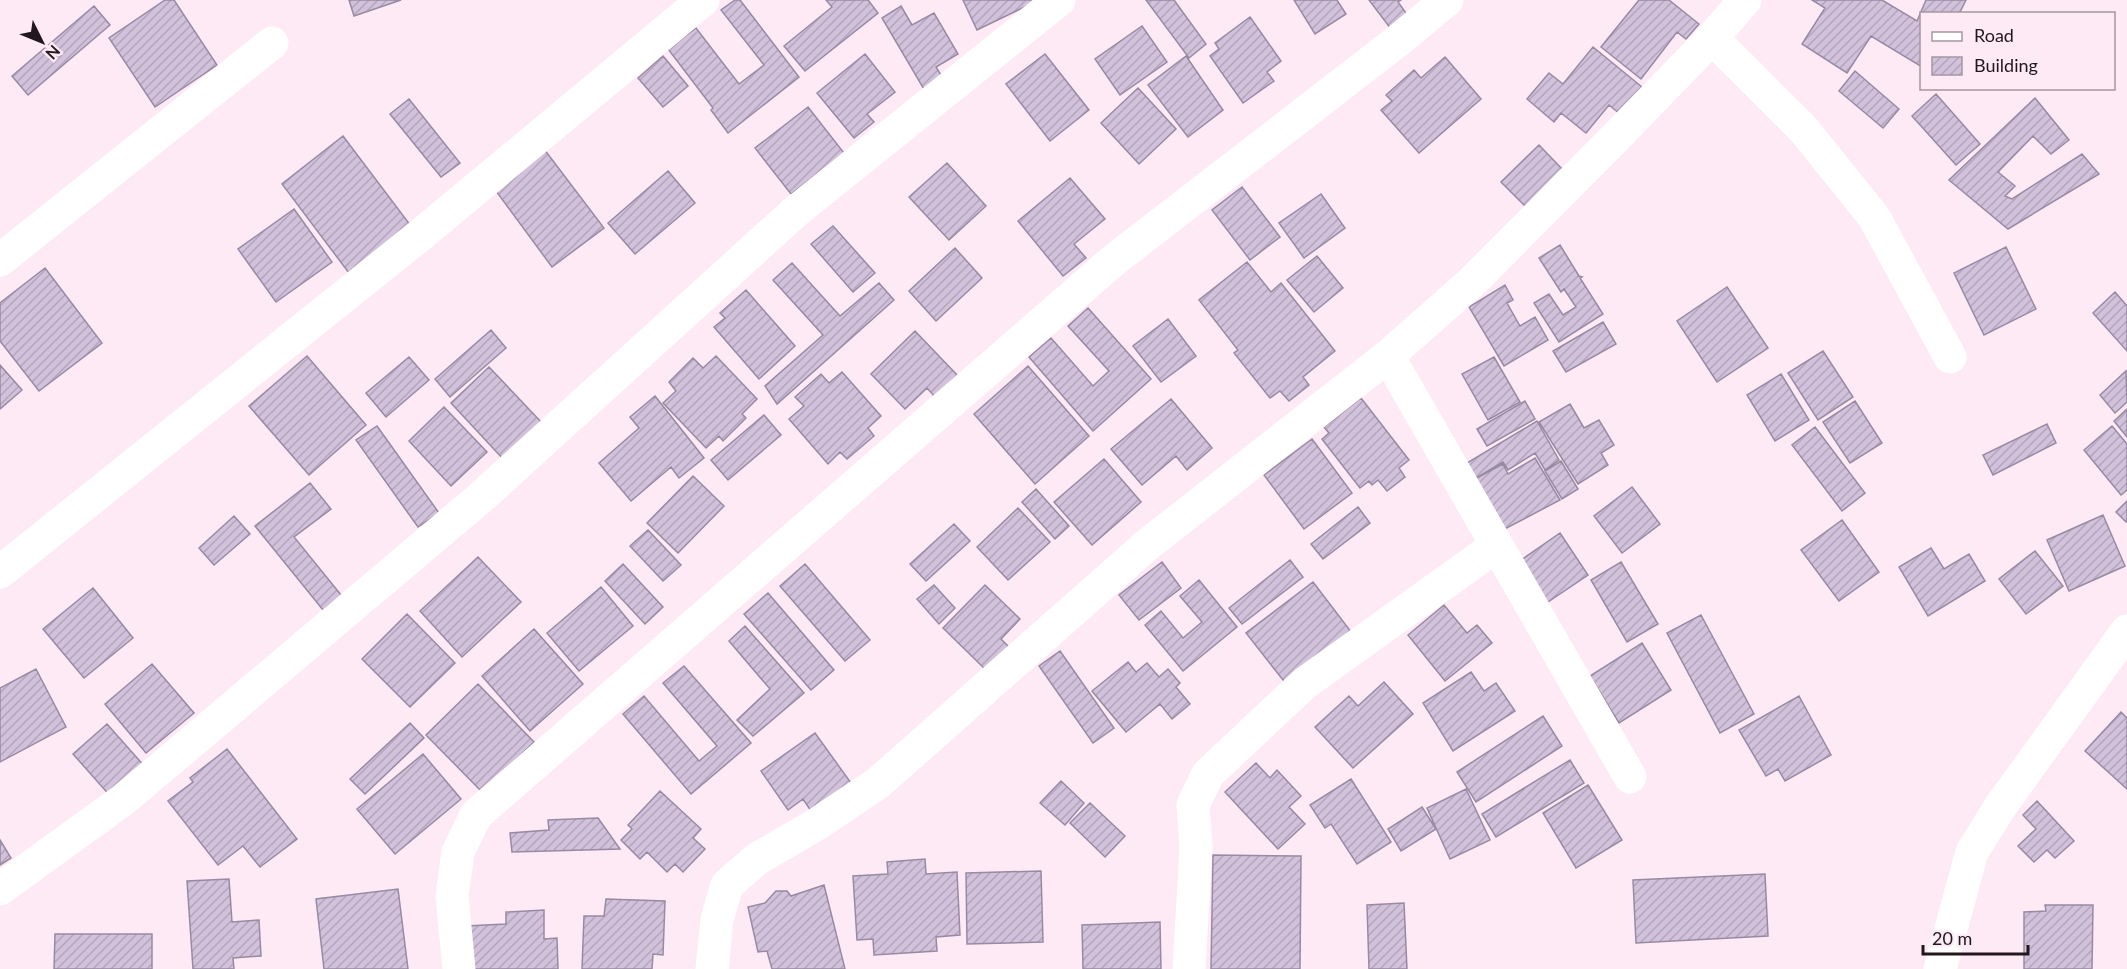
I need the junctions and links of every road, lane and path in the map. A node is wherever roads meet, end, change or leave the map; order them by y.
1 (704, 0) edge
2 (1059, 0) edge
3 (1447, 0) edge
4 (1745, 0) edge
5 (1712, 38) junction
6 (272, 43) dead end
7 (0, 260) edge
8 (1388, 356) junction
9 (1950, 357) dead end
10 (1496, 546) junction
11 (0, 572) edge
12 (2127, 631) edge
13 (1630, 777) dead end
14 (0, 889) edge
15 (459, 969) edge
16 (712, 969) edge
17 (1189, 969) edge
18 (1940, 969) edge

1 - 11 street
2 - 14 street
3 - 15 street
4 - 5 street
5 - 8 street
5 - 9 street
6 - 7 street
8 - 10 street
8 - 16 street
10 - 13 street
10 - 17 street
12 - 18 street

